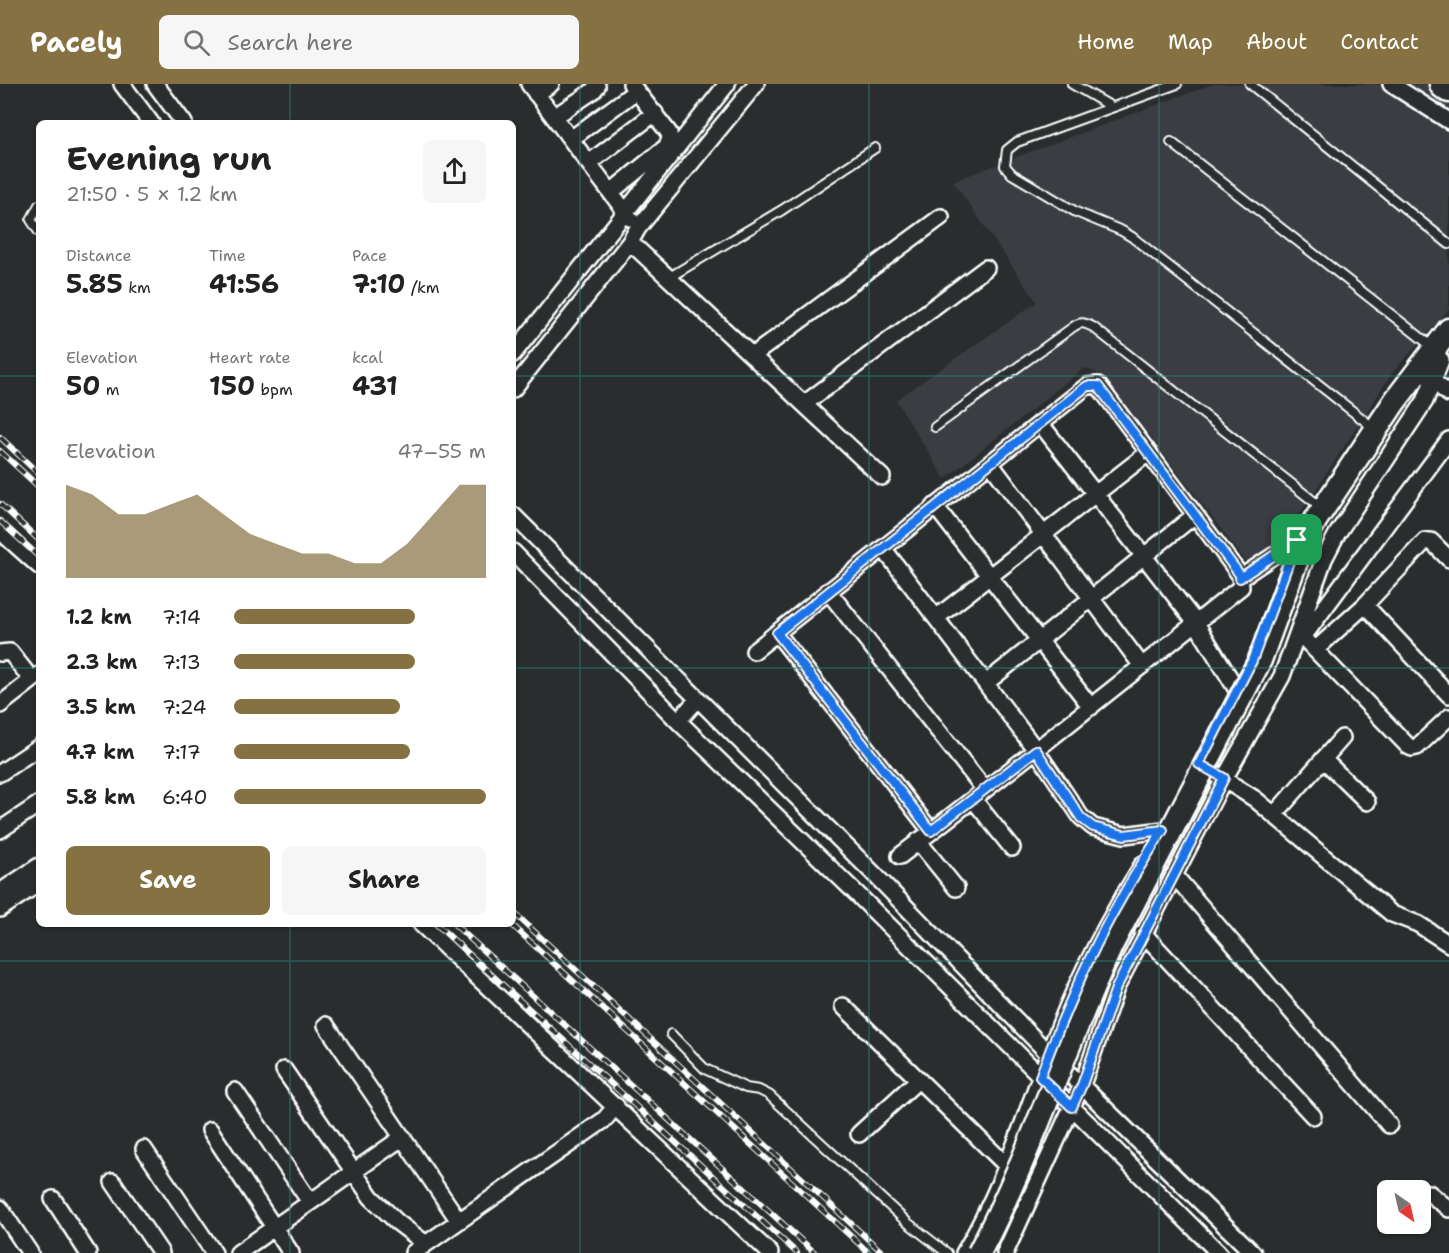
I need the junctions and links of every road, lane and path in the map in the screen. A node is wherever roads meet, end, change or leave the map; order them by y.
1 (122, 84) edge
2 (155, 84) edge
3 (551, 84) edge
4 (596, 84) edge
5 (728, 84) edge
6 (756, 84) edge
7 (1072, 84) edge
8 (1176, 84) edge
9 (1250, 84) edge
10 (1391, 84) edge
11 (1444, 84) edge
12 (634, 87) edge
13 (1449, 88) edge
14 (532, 89) edge
15 (1112, 107) junction
16 (655, 113) junction
17 (554, 117) junction
18 (148, 120) edge
19 (182, 120) edge
20 (1449, 121) edge
21 (571, 140) junction
22 (1171, 142) dead end
23 (875, 148) dead end
24 (589, 163) junction
25 (611, 192) junction
26 (36, 211) edge
27 (625, 211) junction
28 (941, 216) dead end
29 (36, 228) edge
30 (634, 235) junction
31 (1449, 244) edge
32 (986, 268) dead end
33 (668, 278) junction
34 (1449, 330) edge
35 (516, 350) edge
36 (752, 356) junction
37 (1436, 362) edge
38 (516, 385) edge
39 (1449, 394) edge
40 (804, 404) junction
41 (1040, 423) junction
42 (1370, 425) junction
43 (935, 428) dead end
44 (1449, 440) edge
45 (1148, 453) junction
46 (990, 463) junction
47 (882, 477) dead end
48 (1095, 494) junction
49 (935, 506) junction
50 (1195, 515) junction
51 (1319, 517) junction
52 (516, 518) edge
53 (0, 531) edge
54 (1044, 534) junction
55 (1297, 540) junction
56 (883, 548) junction
57 (516, 555) edge
58 (1144, 556) junction
59 (1449, 559) edge
60 (36, 563) edge
61 (990, 576) junction
62 (1240, 578) junction
63 (828, 591) junction
64 (1091, 598) junction
65 (1365, 605) junction
66 (936, 618) junction
67 (1196, 623) junction
68 (777, 633) junction
69 (1300, 635) junction
70 (1039, 640) junction
71 (1315, 650) junction
72 (754, 651) dead end
73 (0, 653) edge
74 (1142, 666) junction
75 (36, 677) edge
76 (986, 683) junction
77 (1237, 690) junction
78 (1449, 695) edge
79 (698, 699) junction
80 (0, 705) edge
81 (1091, 707) junction
82 (1449, 717) edge
83 (678, 721) junction
84 (1342, 738) dead end
85 (36, 749) edge
86 (1036, 750) junction
87 (1323, 759) junction
88 (1199, 764) junction
89 (0, 773) edge
90 (1224, 778) junction
91 (979, 795) junction
92 (1367, 802) dead end
93 (36, 806) edge
94 (1274, 815) junction
95 (0, 830) edge
96 (1163, 830) junction
97 (931, 831) junction
98 (918, 841) junction
99 (1012, 848) dead end
100 (900, 856) dead end
101 (36, 868) edge
102 (1174, 874) junction
103 (36, 885) edge
104 (956, 888) dead end
105 (0, 892) edge
106 (0, 909) edge
107 (424, 927) edge
108 (1143, 933) junction
109 (1449, 944) edge
110 (843, 1006) dead end
111 (326, 1025) dead end
112 (671, 1034) dead end
113 (1049, 1054) junction
114 (284, 1070) dead end
115 (1040, 1077) junction
116 (918, 1080) junction
117 (1082, 1085) junction
118 (235, 1091) dead end
119 (616, 1106) junction
120 (1072, 1107) junction
121 (1313, 1116) dead end
122 (1389, 1125) dead end
123 (210, 1130) dead end
124 (859, 1134) dead end
125 (403, 1137) junction
126 (144, 1149) dead end
127 (1007, 1166) junction
128 (353, 1172) junction
129 (113, 1182) dead end
130 (1431, 1195) edge
131 (53, 1199) dead end
132 (310, 1202) junction
133 (0, 1208) edge
134 (1449, 1209) edge
135 (459, 1221) junction
136 (274, 1228) junction
137 (419, 1249) edge
138 (30, 1253) edge
139 (88, 1253) edge
140 (161, 1253) edge
141 (214, 1253) edge
142 (238, 1253) edge
143 (291, 1253) edge
144 (770, 1253) edge
145 (947, 1253) edge
146 (964, 1253) edge
147 (979, 1253) edge
148 (992, 1253) edge
149 (1005, 1253) edge
150 (1219, 1253) edge
151 (1253, 1253) edge

1 - 18 street
2 - 19 street
3 - 14 street
4 - 17 street
5 - 27 street
6 - 30 street
7 - 15 lane
8 - 15 lane
9 - 31 lane
10 - 20 street
11 - 13 highway
12 - 16 street
12 - 21 street
14 - 17 street
15 - 42 lane
16 - 24 street
16 - 25 street
17 - 21 street
21 - 24 street
22 - 37 lane
23 - 33 lane
24 - 25 street
25 - 27 street
26 - 29 lane
27 - 30 street
27 - 35 street
28 - 36 street
30 - 33 street
30 - 38 street
32 - 40 street
33 - 36 street
34 - 37 street
36 - 40 street
37 - 39 street
37 - 42 street
37 - 51 street
37 - 69 street
40 - 47 street
41 - 45 street
41 - 46 street
41 - 48 street
42 - 51 street
43 - 51 lane
44 - 69 street
45 - 48 street
45 - 50 street
46 - 49 street
46 - 54 street
48 - 54 street
48 - 58 street
49 - 56 street
49 - 61 street
50 - 58 street
50 - 62 street
51 - 55 street
51 - 147 street, bridge
51 - 148 street
52 - 79 street
53 - 60 street
54 - 61 street
54 - 64 street
55 - 62 street
55 - 77 street
56 - 63 street
56 - 66 street
57 - 83 street
58 - 64 street
58 - 67 street
59 - 65 street
61 - 66 street
61 - 70 street
62 - 67 street
63 - 68 street
63 - 91 street
64 - 70 street
64 - 74 street
65 - 71 street
65 - 78 street
66 - 76 street
67 - 74 street
67 - 77 street
68 - 72 street
68 - 97 street
69 - 71 street
69 - 90 street
70 - 76 street
70 - 81 street
71 - 82 street
73 - 75 street
74 - 81 street
75 - 80 street
76 - 86 street
77 - 88 street
79 - 83 street
79 - 113 street
81 - 86 street
83 - 115 street
84 - 87 street
85 - 89 street
86 - 91 street
86 - 96 street
87 - 92 street
87 - 94 street
88 - 90 street
88 - 96 street
90 - 94 street
90 - 102 street
91 - 97 street
91 - 99 street
93 - 95 street
94 - 109 street
96 - 113 street
97 - 98 street
98 - 100 street
98 - 104 street
101 - 105 street
102 - 108 street
102 - 122 street
103 - 106 street
107 - 119 street
108 - 117 street
108 - 121 street
110 - 116 street
111 - 125 street
112 - 145 lane
113 - 115 street
113 - 117 street
114 - 128 street
115 - 120 street
115 - 127 street
116 - 124 street
116 - 127 street
117 - 120 street
117 - 151 street
118 - 132 street
119 - 135 street
119 - 144 street
120 - 149 street
120 - 150 street
123 - 136 street
125 - 128 street
125 - 135 street
126 - 141 street
127 - 146 street
128 - 132 street
128 - 137 street
129 - 140 street
130 - 134 street
131 - 139 street
132 - 136 street
133 - 138 street
135 - 137 street
136 - 142 street
136 - 143 street

